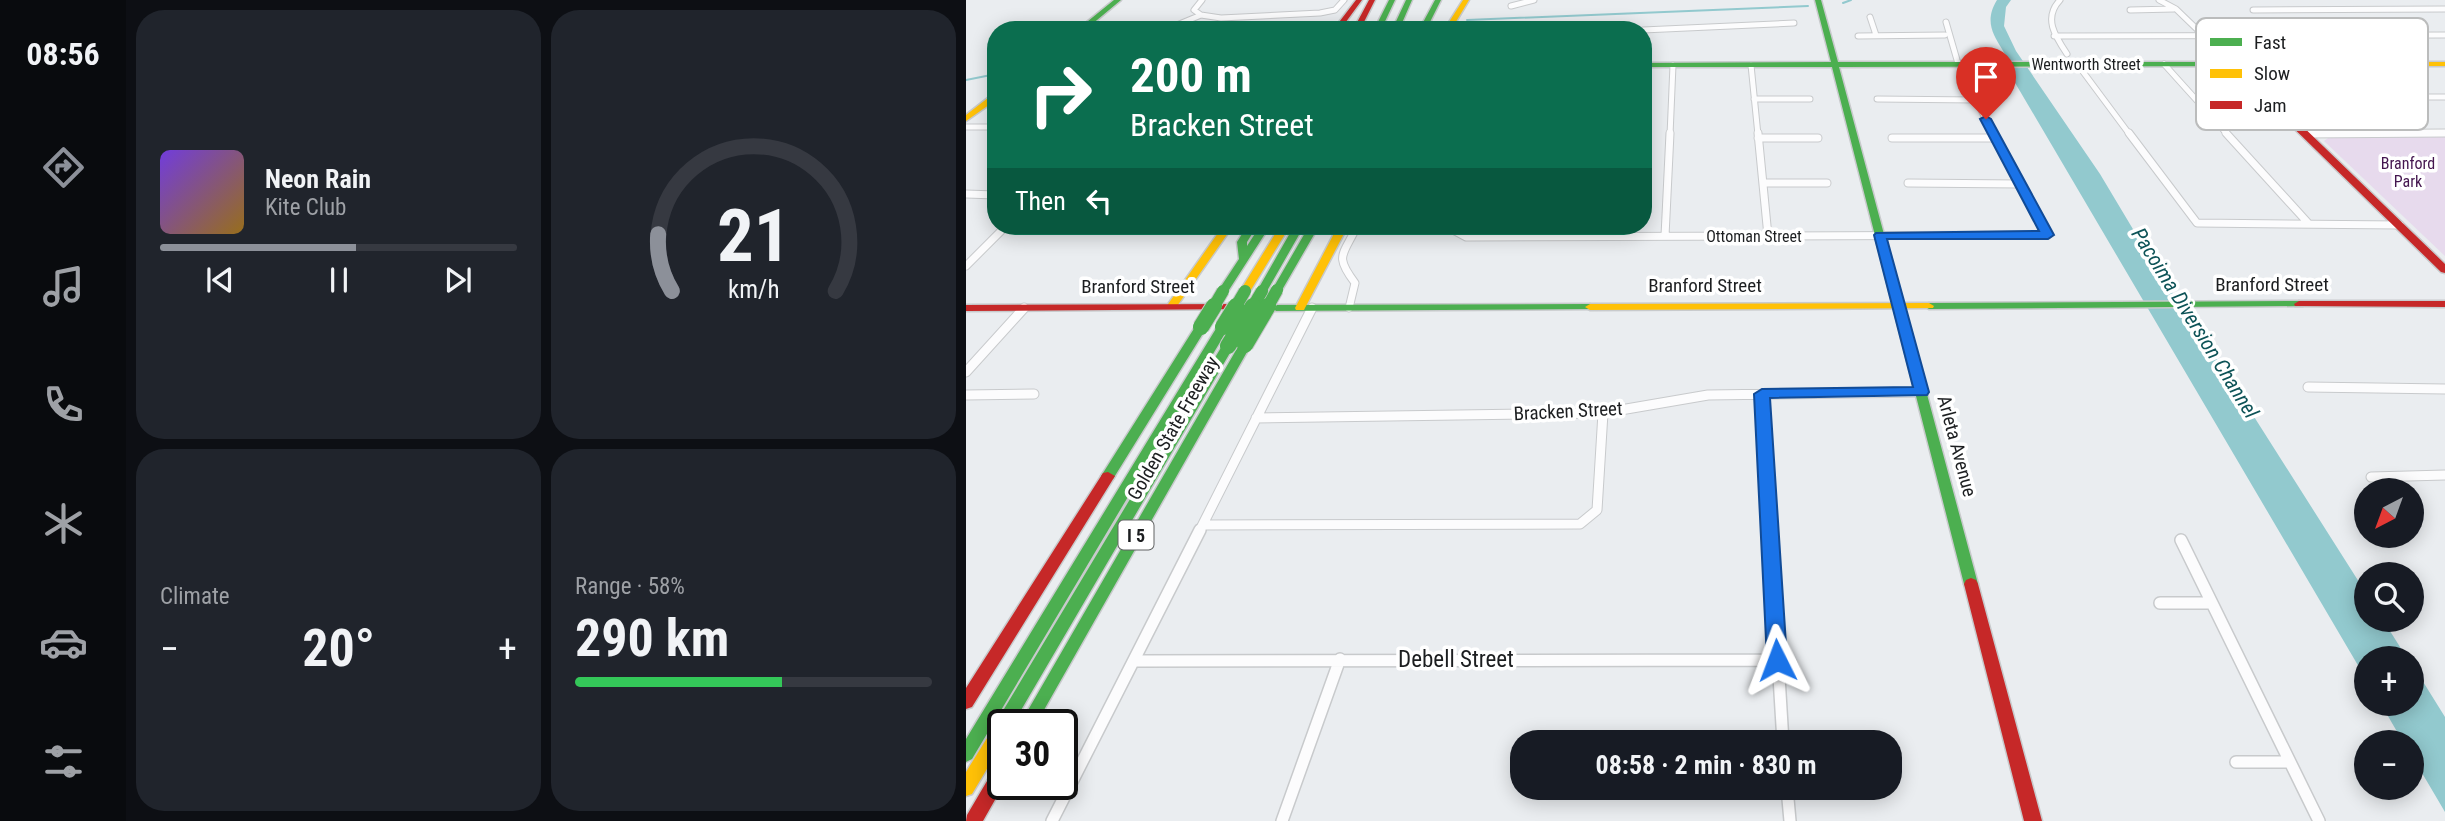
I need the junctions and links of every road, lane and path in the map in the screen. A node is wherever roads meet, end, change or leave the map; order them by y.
1 (1118, 0) edge
2 (1202, 0) edge
3 (1344, 0) edge
4 (1359, 0) edge
5 (1371, 0) edge
6 (1392, 0) edge
7 (1401, 0) edge
8 (1409, 0) edge
9 (1416, 0) edge
10 (1466, 0) edge
11 (1534, 0) edge
12 (1818, 0) edge
13 (2060, 0) edge
14 (2159, 0) edge
15 (2432, 0) edge
16 (1437, 2) edge
17 (1511, 6) dead end
18 (2445, 8) edge
19 (2176, 9) junction
20 (2130, 10) dead end
21 (2253, 10) dead end
22 (1201, 15) junction
23 (1870, 17) dead end
24 (1091, 21) edge
25 (1186, 21) edge
26 (1343, 21) edge
27 (1360, 21) edge
28 (1382, 21) edge
29 (1391, 21) edge
30 (1399, 21) edge
31 (1406, 21) edge
32 (1421, 21) edge
33 (1427, 21) edge
34 (1453, 21) edge
35 (1946, 22) dead end
36 (1794, 23) dead end
37 (2196, 28) edge
38 (1652, 30) edge
39 (1876, 35) junction
40 (1945, 35) junction
41 (2196, 35) edge
42 (1858, 36) dead end
43 (2054, 36) junction
44 (2073, 59) junction
45 (2164, 64) junction
46 (2196, 64) edge
47 (1652, 65) edge
48 (1673, 65) junction
49 (1751, 65) junction
50 (1834, 65) junction
51 (1960, 65) junction
52 (1754, 99) junction
53 (1810, 99) dead end
54 (1877, 99) dead end
55 (2196, 99) edge
56 (1976, 100) junction
57 (987, 103) edge
58 (967, 120) edge
59 (987, 125) edge
60 (2224, 130) edge
61 (2301, 130) edge
62 (2445, 133) edge
63 (2305, 134) junction
64 (1758, 138) junction
65 (1818, 138) dead end
66 (1892, 138) dead end
67 (1996, 138) junction
68 (1763, 183) junction
69 (1827, 183) dead end
70 (1908, 183) dead end
71 (2019, 184) junction
72 (966, 194) edge
73 (987, 195) edge
74 (2309, 224) junction
75 (2400, 225) junction
76 (997, 235) edge
77 (1222, 235) edge
78 (1246, 235) edge
79 (1259, 235) edge
80 (1279, 235) edge
81 (1295, 235) edge
82 (1308, 235) edge
83 (1339, 235) edge
84 (1353, 235) edge
85 (1460, 235) edge
86 (1880, 235) junction
87 (1665, 236) junction
88 (1768, 236) junction
89 (1242, 263) junction
90 (966, 266) edge
91 (2445, 270) edge
92 (1270, 290) junction
93 (2445, 304) edge
94 (1898, 305) junction
95 (1171, 307) junction
96 (966, 308) edge
97 (1306, 308) junction
98 (1349, 308) junction
99 (1024, 309) junction
100 (1236, 345) junction
101 (966, 372) edge
102 (2308, 387) dead end
103 (2445, 389) edge
104 (1922, 392) junction
105 (1034, 394) dead end
106 (1762, 394) junction
107 (966, 395) edge
108 (1603, 413) junction
109 (1256, 418) junction
110 (2445, 475) edge
111 (2371, 477) dead end
112 (1203, 525) junction
113 (2181, 540) dead end
114 (2160, 603) dead end
115 (2211, 603) junction
116 (1339, 659) junction
117 (1777, 660) junction
118 (1135, 661) junction
119 (966, 702) edge
120 (1013, 709) edge
121 (1036, 709) edge
122 (1782, 730) edge
123 (987, 753) edge
124 (966, 754) edge
125 (2236, 762) dead end
126 (2289, 762) junction
127 (966, 788) edge
128 (987, 797) edge
129 (1788, 800) edge
130 (973, 821) edge
131 (1052, 821) edge
132 (1282, 821) edge
133 (1790, 821) edge
134 (2033, 821) edge
135 (2319, 821) edge

1 - 24 main road
2 - 22 street
3 - 22 street
4 - 26 main road
5 - 27 main road
6 - 28 main road
7 - 29 main road
8 - 30 main road
9 - 31 main road
10 - 34 main road
11 - 17 street
12 - 50 main road, Arleta Avenue
13 - 43 street
14 - 19 street
15 - 18 street
16 - 32 main road
16 - 33 main road
18 - 21 street
19 - 20 street
19 - 37 street
22 - 25 street
23 - 39 street
35 - 40 street
36 - 38 street
39 - 40 street
39 - 42 street
40 - 51 street
41 - 43 street
43 - 44 street
44 - 45 main road, Wentworth Street
44 - 51 main road, Wentworth Street
44 - 74 street
45 - 46 main road, Wentworth Street
45 - 55 street
47 - 48 main road, Wentworth Street
48 - 49 main road, Wentworth Street
48 - 87 street
49 - 50 main road, Wentworth Street
49 - 52 street
50 - 51 main road, Wentworth Street
50 - 86 main road, Arleta Avenue
51 - 56 street
52 - 53 street
52 - 64 street
54 - 56 street
56 - 67 street
57 - 58 main road
58 - 59 street
60 - 74 street
61 - 63 main road
62 - 63 street
63 - 75 main road
64 - 65 street
64 - 68 street
66 - 67 street
67 - 71 street
68 - 69 street
68 - 88 street
70 - 71 street
71 - 86 street, Ottoman Street
72 - 73 street
74 - 75 street
75 - 91 main road
76 - 90 street
77 - 95 main road
78 - 89 main road
79 - 89 main road, Golden State Freeway
80 - 124 main road, bridge
81 - 92 main road
82 - 92 main road, Golden State Freeway / I 5
83 - 97 main road
84 - 98 street
85 - 87 street, Ottoman Street
86 - 88 street, Ottoman Street
86 - 94 main road, Arleta Avenue
87 - 88 street, Ottoman Street
89 - 119 main road, Golden State Freeway, bridge
92 - 100 main road, Golden State Freeway / I 5, bridge
93 - 94 main road, Branford Street
94 - 98 main road, Branford Street
94 - 104 main road, Arleta Avenue
95 - 97 main road, Branford Street
95 - 99 main road, Branford Street
96 - 99 main road, Branford Street
97 - 98 main road, Branford Street
97 - 109 street
99 - 101 street
100 - 120 main road
100 - 121 main road, Golden State Freeway / I 5
102 - 103 street
104 - 106 street, Bracken Street
104 - 134 main road, Arleta Avenue
105 - 107 street
106 - 108 street, Bracken Street
106 - 117 street
108 - 109 street, Bracken Street
108 - 112 street
109 - 112 street
110 - 111 street
112 - 118 street
113 - 115 street
114 - 115 street
115 - 126 street
116 - 117 street, Debell Street
116 - 118 street, Debell Street
116 - 132 street
117 - 122 street
118 - 131 street
123 - 127 main road
125 - 126 street
126 - 135 street
128 - 130 main road
129 - 133 street

